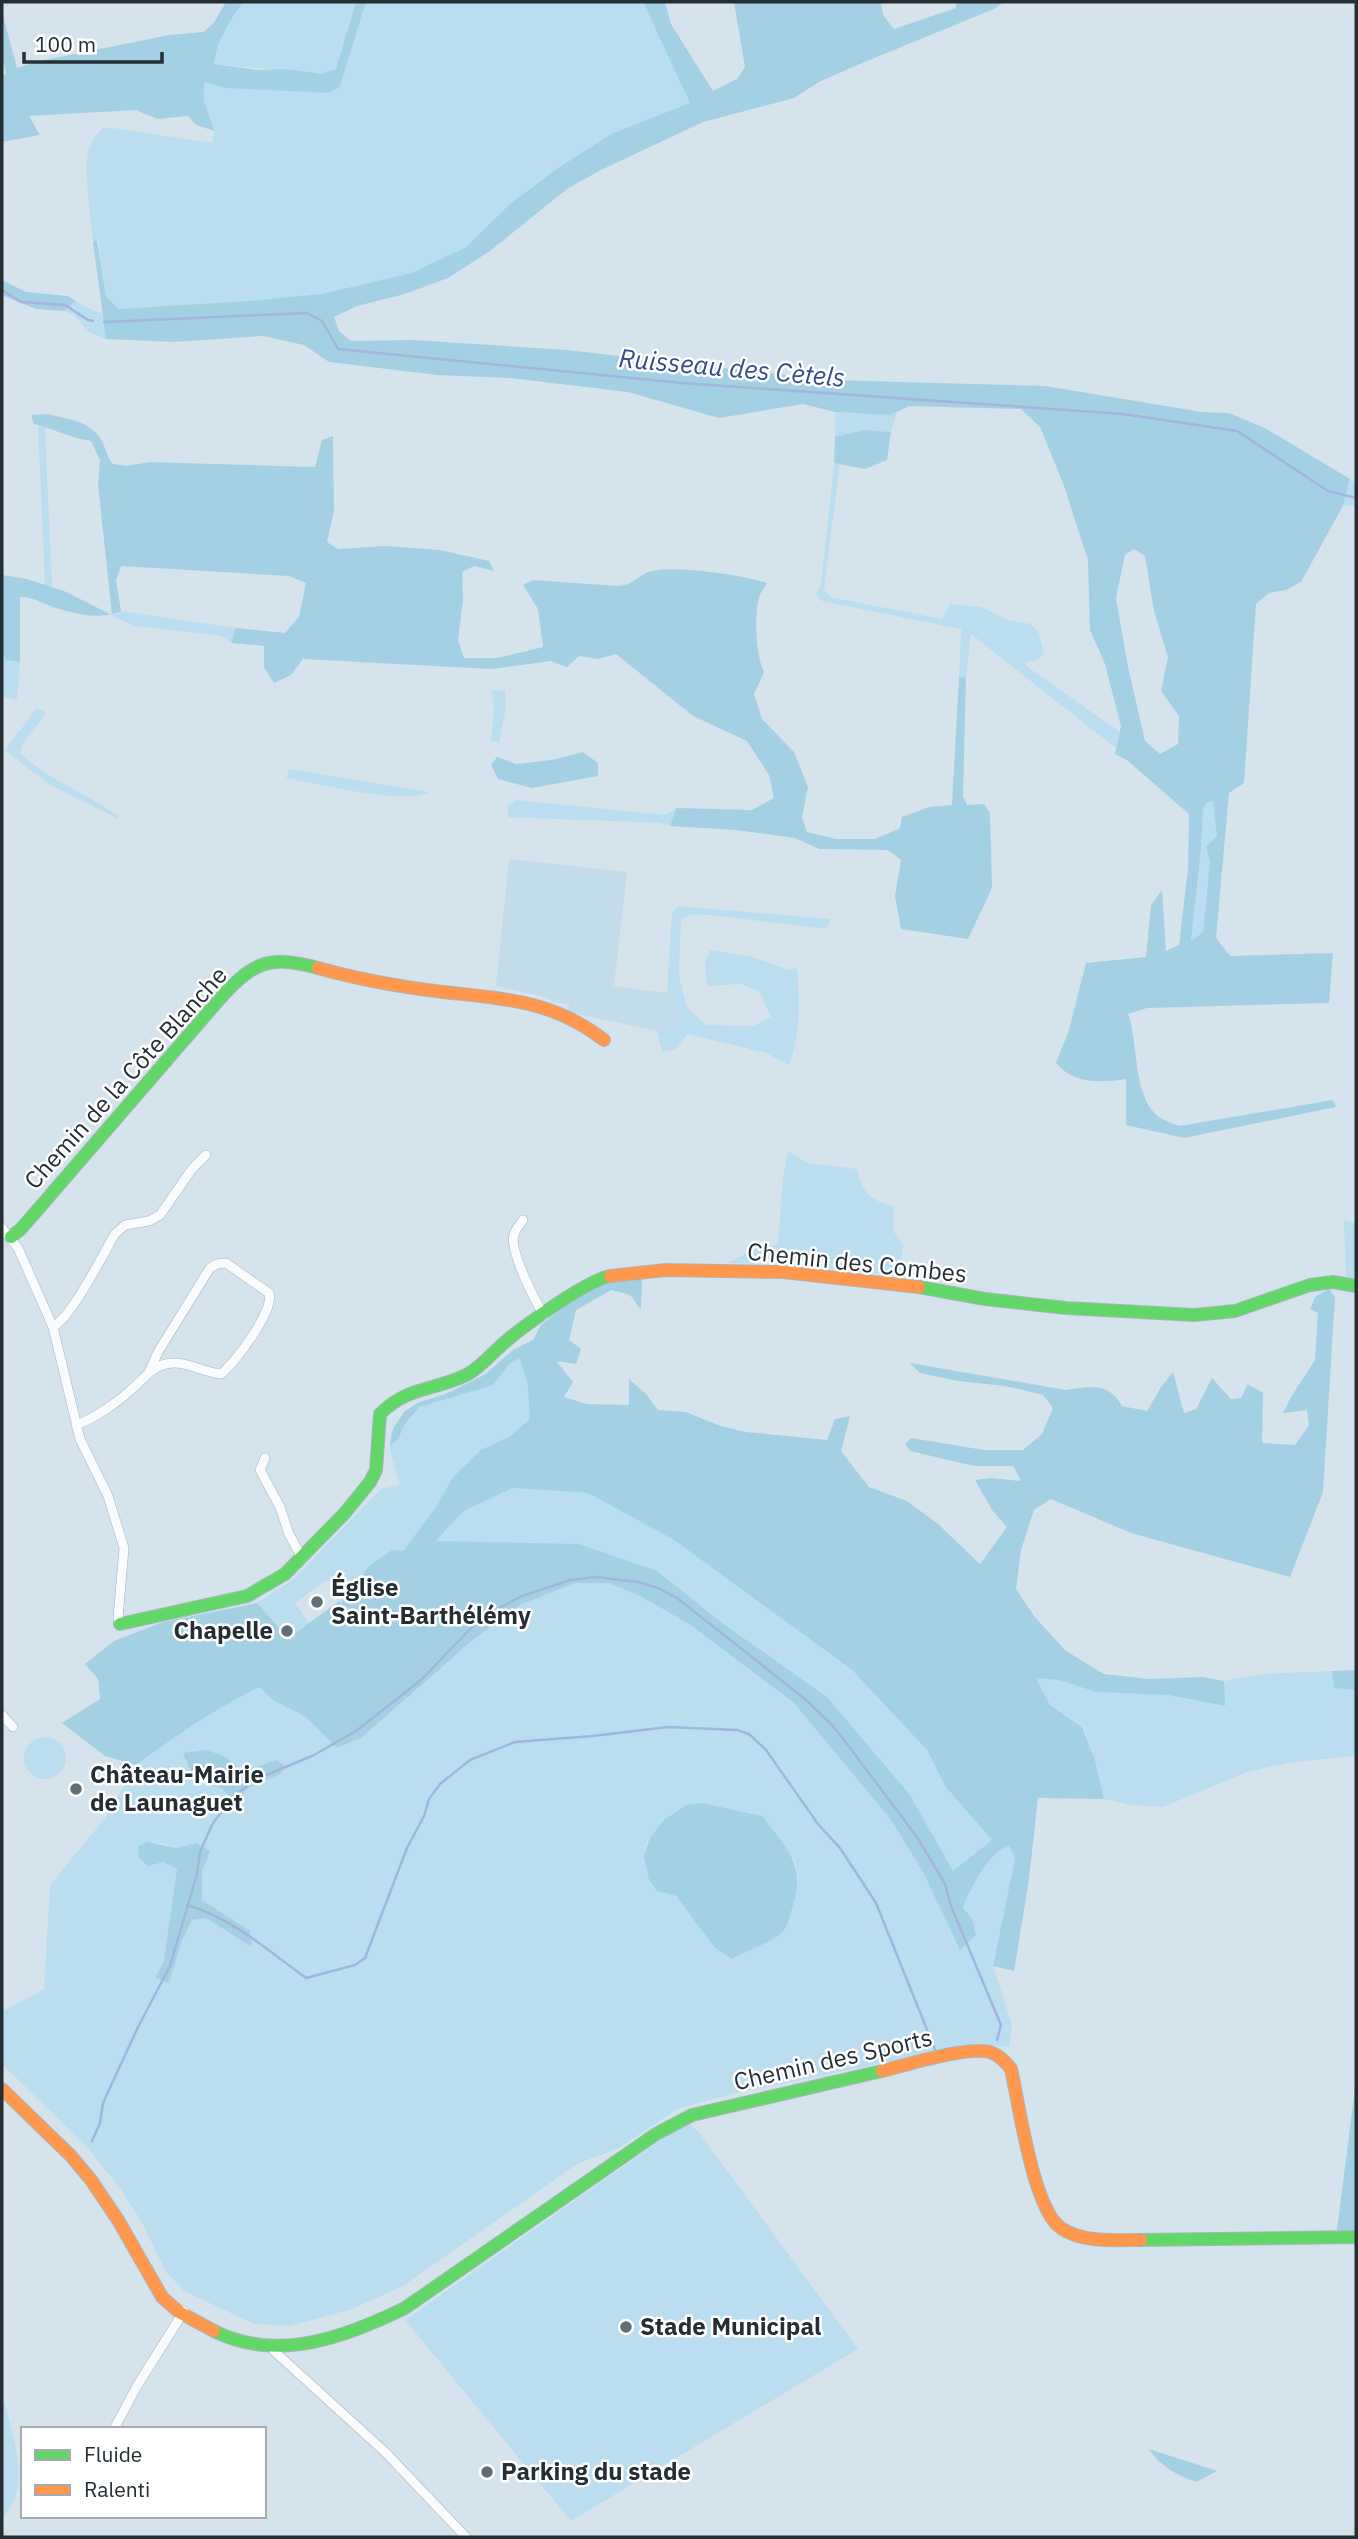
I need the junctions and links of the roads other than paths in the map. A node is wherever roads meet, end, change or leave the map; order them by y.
1 (604, 1040) dead end
2 (206, 1154) dead end
3 (523, 1220) dead end
4 (6, 1233) edge
5 (1356, 1286) edge
6 (544, 1315) junction
7 (53, 1327) junction
8 (150, 1370) junction
9 (76, 1425) junction
10 (265, 1458) dead end
11 (302, 1558) junction
12 (120, 1624) joint
13 (2, 1715) edge
14 (13, 1727) dead end
15 (2, 2089) edge
16 (1356, 2237) edge
17 (182, 2314) junction
18 (274, 2351) dead end
19 (115, 2427) edge
20 (466, 2537) edge

1 - 4 street, Chemin de la Côte Blanche
2 - 7 street
3 - 6 street
4 - 7 street
5 - 6 street, Chemin des Combes
6 - 11 street, Chemin des Combes
7 - 9 street
8 - 8 street
8 - 9 street
9 - 12 street
10 - 11 street
11 - 12 street, Chemin des Combes
13 - 14 street
15 - 17 street, Chemin des Sports
16 - 17 street, Chemin des Sports
17 - 19 street
18 - 20 street

